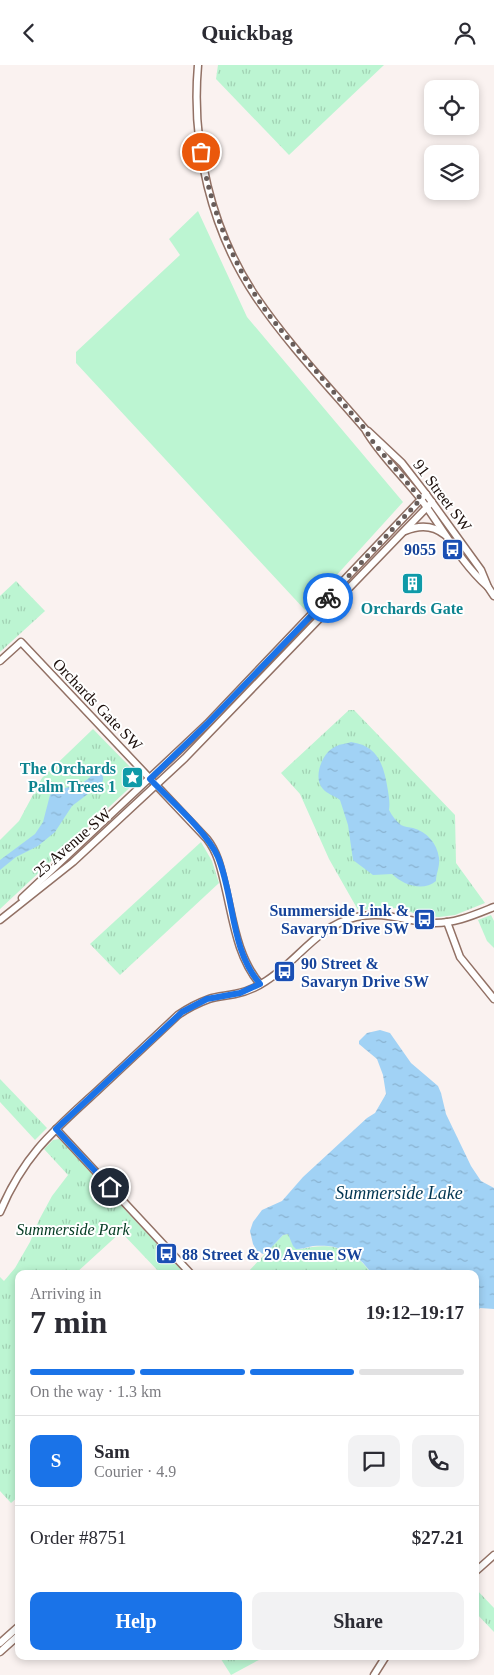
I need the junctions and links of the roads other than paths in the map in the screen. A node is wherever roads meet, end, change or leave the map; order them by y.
1 (198, 65) edge
2 (365, 429) junction
3 (426, 494) junction
4 (421, 499) junction
5 (432, 502) junction
6 (426, 507) junction
7 (404, 531) junction
8 (452, 543) junction
9 (488, 587) junction
10 (494, 596) edge
11 (0, 661) edge
12 (150, 779) junction
13 (156, 785) junction
14 (494, 907) edge
15 (0, 919) edge
16 (447, 922) junction
17 (260, 984) junction
18 (494, 999) edge
19 (56, 1129) junction
20 (0, 1211) edge
21 (187, 1270) edge
22 (494, 1555) edge
23 (479, 1569) edge
24 (15, 1630) edge
25 (15, 1639) edge
26 (0, 1643) edge
27 (0, 1653) edge
28 (383, 1660) edge
29 (374, 1675) edge

1 - 2 main road, 91 Street SW
2 - 3 main road, 91 Street SW
2 - 4 main road, 91 Street SW
3 - 4 main road, 25 Avenue SW
3 - 5 main road, 91 Street SW
4 - 6 main road, 91 Street SW
4 - 12 main road, 25 Avenue SW
5 - 6 main road, 25 Avenue SW
5 - 9 main road, 91 Street SW
6 - 7 main road, 25 Avenue SW
6 - 8 main road, 91 Street SW
7 - 8 main road
7 - 13 main road, 25 Avenue SW
8 - 9 main road, 91 Street SW
9 - 10 main road, 91 Street SW
11 - 12 main road, Orchards Gate SW
12 - 13 main road, Orchards Gate SW
12 - 15 main road, 25 Avenue SW
13 - 15 main road, 25 Avenue SW
13 - 17 main road, Orchards Gate SW
14 - 16 main road
16 - 17 main road
16 - 18 main road
17 - 19 main road
19 - 20 main road
19 - 21 main road
22 - 23 main road
24 - 26 main road
25 - 27 main road
28 - 29 main road

